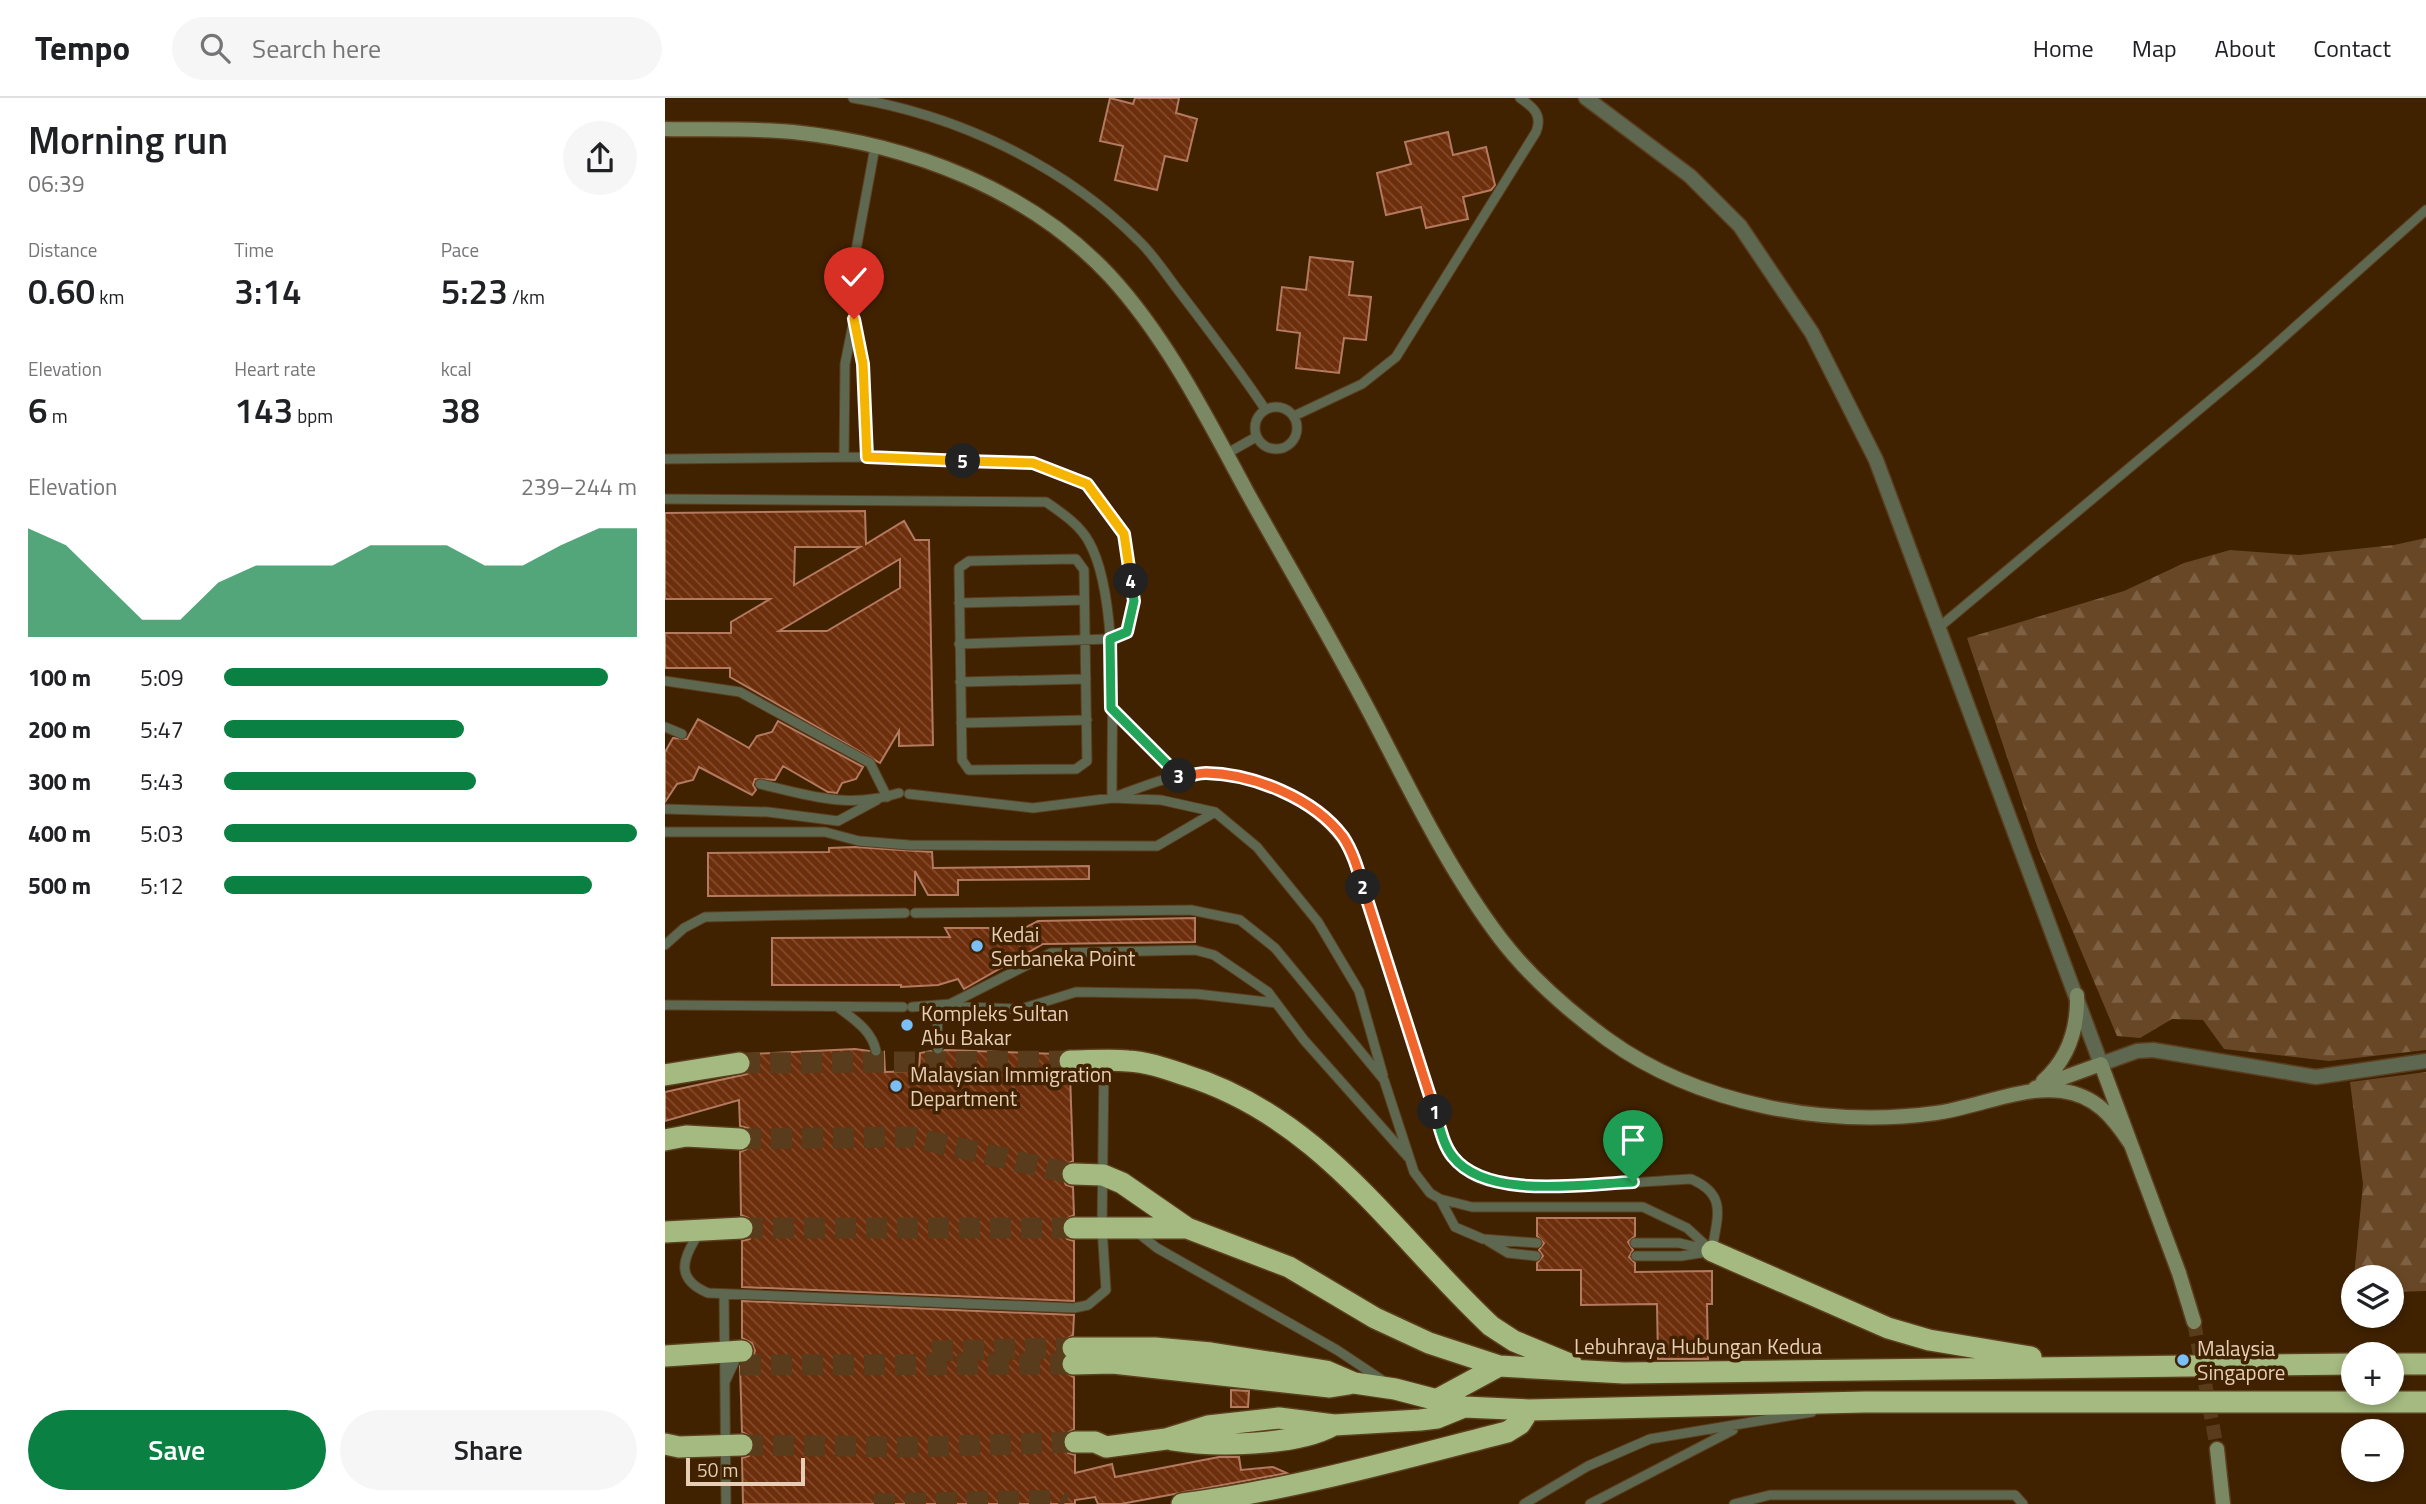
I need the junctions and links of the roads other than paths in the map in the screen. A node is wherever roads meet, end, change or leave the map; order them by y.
1 (853, 98) edge
2 (1520, 98) edge
3 (1586, 98) edge
4 (665, 129) edge
5 (875, 147) junction
6 (2426, 210) edge
7 (854, 319) junction
8 (1265, 409) junction
9 (1294, 416) junction
10 (1256, 437) junction
11 (1226, 454) junction
12 (844, 457) junction
13 (867, 457) junction
14 (665, 459) edge
15 (665, 499) edge
16 (1084, 600) junction
17 (958, 603) junction
18 (1937, 629) junction
19 (1110, 639) junction
20 (1085, 641) junction
21 (959, 644) junction
22 (1086, 679) junction
23 (665, 681) edge
24 (960, 682) junction
25 (1111, 708) junction
26 (1087, 720) junction
27 (961, 723) junction
28 (665, 727) edge
29 (682, 734) dead end
30 (1181, 777) junction
31 (760, 784) dead end
32 (882, 798) junction
33 (1112, 799) junction
34 (665, 808) edge
35 (1215, 812) junction
36 (665, 832) edge
37 (665, 945) edge
38 (2077, 995) junction
39 (1276, 1003) junction
40 (665, 1005) edge
41 (937, 1006) junction
42 (839, 1008) junction
43 (938, 1049) dead end
44 (876, 1051) dead end
45 (1070, 1061) tunnel mouth
46 (1104, 1061) junction
47 (2426, 1061) edge
48 (739, 1063) tunnel mouth
49 (2101, 1064) junction
50 (665, 1075) edge
51 (1384, 1080) junction
52 (2036, 1087) junction
53 (2007, 1096) junction
54 (740, 1139) tunnel mouth
55 (665, 1140) edge
56 (2130, 1143) junction
57 (1410, 1160) junction
58 (1073, 1174) tunnel mouth
59 (1104, 1175) junction
60 (1440, 1199) junction
61 (1102, 1227) junction
62 (1132, 1227) junction
63 (742, 1228) tunnel mouth
64 (1074, 1228) tunnel mouth
65 (1187, 1228) junction
66 (701, 1230) junction
67 (665, 1232) edge
68 (1483, 1239) junction
69 (1537, 1243) dead end
70 (1635, 1243) dead end
71 (1712, 1251) junction
72 (1535, 1256) dead end
73 (1636, 1256) dead end
74 (724, 1295) junction
75 (2194, 1322) tunnel mouth
76 (671, 1356) edge
77 (1073, 1356) tunnel mouth
78 (732, 1361) junction
79 (2341, 1364) edge
80 (2404, 1364) edge
81 (2426, 1364) edge
82 (2078, 1365) junction
83 (1499, 1366) junction
84 (1577, 1372) junction
85 (1395, 1389) junction
86 (1438, 1399) junction
87 (1865, 1402) junction
88 (2426, 1402) edge
89 (1464, 1407) junction
90 (1529, 1410) junction
91 (1740, 1426) junction
92 (672, 1446) edge
93 (1075, 1448) tunnel mouth
94 (2217, 1449) tunnel mouth
95 (733, 1450) junction
96 (1785, 1500) edge
97 (726, 1504) edge
98 (1182, 1504) edge
99 (1524, 1504) edge
100 (1590, 1504) edge
101 (1734, 1504) edge
102 (2023, 1504) edge
103 (2223, 1504) edge

1 - 8 lane
2 - 9 lane
3 - 18 street
4 - 5 street
5 - 7 lane
5 - 11 street
6 - 18 lane
7 - 12 lane
7 - 13 lane
8 - 9 lane
8 - 10 lane
9 - 10 lane
10 - 11 lane
11 - 53 street
12 - 13 lane
12 - 14 lane
13 - 19 lane
15 - 19 lane
16 - 17 lane
16 - 17 lane
16 - 20 lane
17 - 21 lane
18 - 38 street
19 - 20 lane
19 - 25 lane
20 - 21 lane
20 - 22 lane
21 - 24 lane
22 - 24 lane
22 - 26 lane
23 - 32 lane
24 - 27 lane
25 - 30 lane
25 - 33 lane
26 - 27 lane
26 - 27 lane
28 - 29 lane
30 - 33 lane
30 - 71 lane
31 - 32 lane
32 - 33 lane
32 - 34 lane
33 - 35 lane
35 - 36 lane
35 - 51 lane
37 - 51 lane
38 - 49 street
38 - 52 street
39 - 41 lane
39 - 41 lane
39 - 57 lane
40 - 42 lane
41 - 42 lane
41 - 43 lane
42 - 44 lane
45 - 46 highway
46 - 59 lane
46 - 84 highway
47 - 49 street
48 - 50 highway
49 - 52 street
49 - 56 street
51 - 57 lane
52 - 53 street
53 - 56 street
54 - 55 highway
56 - 75 street
57 - 60 lane
58 - 59 highway
59 - 61 lane
59 - 65 highway
60 - 68 lane
60 - 71 lane
61 - 62 highway, Lebuhraya Hubungan Kedua
61 - 64 highway, Lebuhraya Hubungan Kedua
61 - 74 lane
62 - 65 highway, Lebuhraya Hubungan Kedua
62 - 85 lane
63 - 66 highway
65 - 83 highway, Lebuhraya Hubungan Kedua
66 - 67 highway
66 - 74 lane
68 - 69 lane
68 - 72 lane
70 - 71 lane
71 - 73 lane
71 - 82 highway
74 - 78 lane
76 - 78 highway
77 - 85 highway
78 - 95 lane
79 - 82 highway, Lebuhraya Hubungan Kedua
80 - 81 highway
82 - 84 highway, Lebuhraya Hubungan Kedua
83 - 84 highway, Lebuhraya Hubungan Kedua
83 - 86 highway
85 - 86 highway
86 - 89 highway
87 - 88 highway
87 - 90 highway
87 - 91 lane
89 - 90 highway
89 - 93 highway
90 - 98 highway
91 - 99 lane
91 - 100 lane
92 - 95 highway
94 - 103 street
95 - 97 lane
96 - 101 lane
96 - 102 lane

